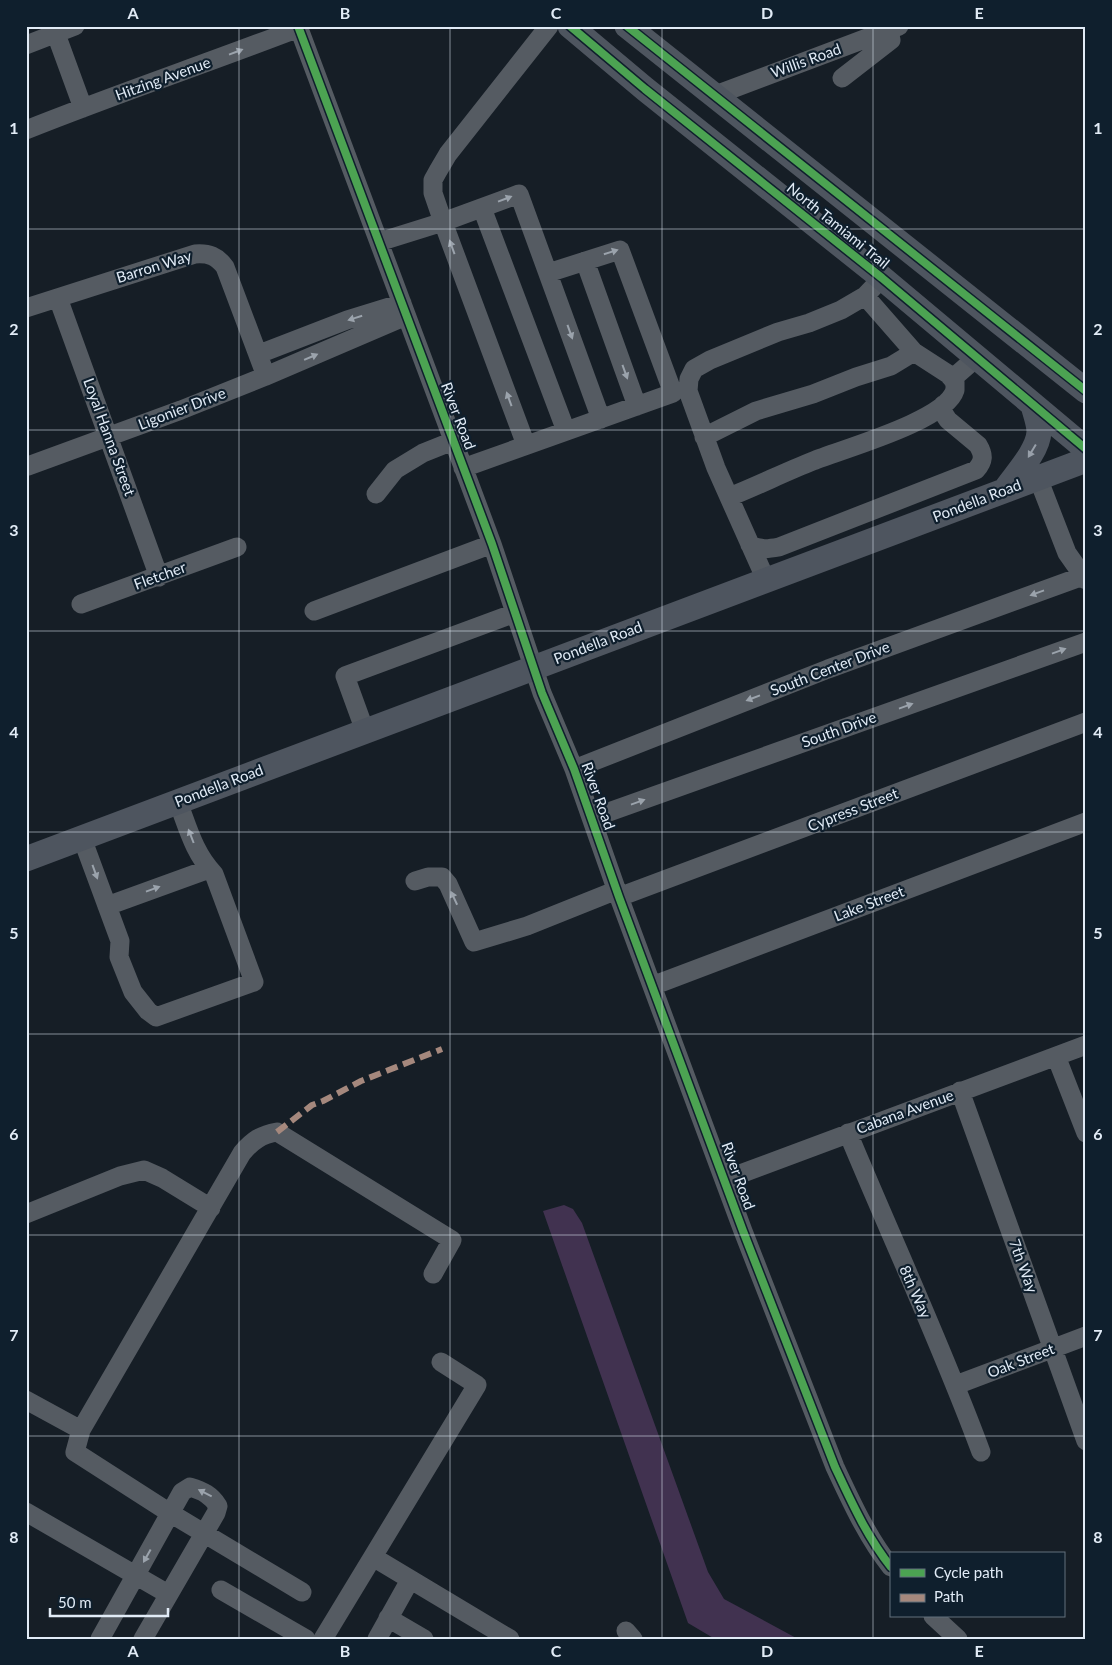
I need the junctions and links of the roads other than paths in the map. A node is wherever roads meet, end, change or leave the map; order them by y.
1 (75, 26) edge
2 (549, 26) edge
3 (570, 26) edge
4 (627, 26) edge
5 (299, 27) edge
6 (894, 28) edge
7 (56, 34) junction
8 (26, 45) edge
9 (842, 78) dead end
10 (645, 89) junction
11 (713, 96) junction
12 (83, 108) junction
13 (26, 130) edge
14 (482, 208) junction
15 (443, 222) junction
16 (379, 242) junction
17 (585, 261) junction
18 (548, 273) junction
19 (882, 278) junction
20 (865, 296) junction
21 (58, 298) junction
22 (26, 308) edge
23 (404, 310) junction
24 (325, 328) junction
25 (333, 347) junction
26 (914, 352) junction
27 (258, 354) junction
28 (976, 358) junction
29 (266, 376) junction
30 (952, 379) junction
31 (1086, 391) edge
32 (943, 405) junction
33 (1033, 405) junction
34 (637, 406) junction
35 (601, 419) junction
36 (566, 431) junction
37 (109, 436) junction
38 (704, 437) junction
39 (453, 441) junction
40 (526, 445) junction
41 (1086, 449) edge
42 (1086, 460) edge
43 (28, 466) dead end
44 (463, 468) junction
45 (976, 470) junction
46 (1038, 478) junction
47 (996, 493) junction
48 (376, 494) dead end
49 (729, 497) junction
50 (492, 544) junction
51 (750, 545) junction
52 (237, 547) dead end
53 (159, 577) junction
54 (1084, 578) edge
55 (766, 580) junction
56 (82, 604) dead end
57 (314, 610) dead end
58 (515, 613) junction
59 (1086, 642) edge
60 (534, 668) junction
61 (1086, 722) edge
62 (365, 731) junction
63 (574, 769) junction
64 (178, 802) junction
65 (592, 818) junction
66 (1086, 822) edge
67 (82, 838) junction
68 (26, 859) edge
69 (209, 869) junction
70 (415, 881) dead end
71 (618, 894) junction
72 (107, 906) junction
73 (652, 986) junction
74 (1086, 1045) edge
75 (1056, 1056) junction
76 (960, 1091) junction
77 (848, 1133) junction
78 (1086, 1133) edge
79 (724, 1180) junction
80 (211, 1208) junction
81 (26, 1214) edge
82 (433, 1274) dead end
83 (1086, 1336) edge
84 (1053, 1348) junction
85 (441, 1362) dead end
86 (956, 1385) junction
87 (26, 1400) edge
88 (81, 1430) junction
89 (1086, 1441) edge
90 (982, 1452) dead end
91 (26, 1512) edge
92 (170, 1513) junction
93 (204, 1532) junction
94 (373, 1557) junction
95 (890, 1565) edge
96 (136, 1576) junction
97 (410, 1580) junction
98 (222, 1590) dead end
99 (302, 1592) dead end
100 (168, 1594) junction
101 (388, 1618) junction
102 (935, 1618) edge
103 (102, 1638) edge
104 (142, 1639) edge
105 (306, 1639) edge
106 (323, 1639) edge
107 (377, 1639) edge
108 (424, 1639) edge
109 (510, 1639) edge
110 (958, 1639) edge

1 - 7 street
2 - 15 street
3 - 10 main road, North Tamiami Trail
4 - 11 main road, North Tamiami Trail
12 -> 5 street, Hitzing Avenue
5 - 16 street, River Road
6 - 9 street
6 - 11 street, Willis Road
7 - 8 street
7 - 12 street
10 - 11 main road
10 - 19 main road, North Tamiami Trail
11 - 31 main road, North Tamiami Trail
12 - 13 street, Hitzing Avenue
14 - 15 street
14 -> 18 street
14 - 36 street
15 - 16 street
40 -> 15 street
16 - 23 street, River Road
17 - 18 street
17 -> 34 street
17 -> 34 street
18 -> 35 street
19 - 20 street
19 - 28 main road, North Tamiami Trail
20 - 26 street
20 - 38 street
21 - 22 street, Barron Way
21 - 27 street, Barron Way
21 - 37 street, Loyal Hanna Street
23 -> 24 street
23 - 25 street, Ligonier Drive
23 - 39 street, River Road
24 - 25 street
24 - 27 street
29 -> 25 street, Ligonier Drive
26 - 30 street
26 - 38 street
27 - 29 street, Barron Way
28 - 30 street
28 - 33 main road, North Tamiami Trail
29 - 37 street, Ligonier Drive
30 - 32 street
32 - 45 street
32 - 49 street
33 - 41 main road, North Tamiami Trail
33 -> 47 main road
34 - 35 street
35 - 36 street
36 - 40 street
37 - 43 street, Ligonier Drive
37 - 53 street, Loyal Hanna Street
38 - 49 street
39 - 44 street, River Road
39 - 48 street
40 - 44 street
42 - 46 main road, Pondella Road
44 - 50 street, River Road
45 - 47 street
45 - 51 street
46 - 47 main road, Pondella Road
46 - 54 street
47 - 55 main road, Pondella Road
49 - 51 street
50 - 57 street
50 - 58 street, River Road
51 - 55 street
52 - 53 street, Fletcher
53 - 56 street, Fletcher
54 -> 63 street, South Center Drive
55 - 60 main road, Pondella Road
58 - 60 street, River Road
58 - 62 street
65 -> 59 street, South Drive
60 - 62 main road, Pondella Road
60 - 63 street, River Road
61 - 71 street, Cypress Street
62 - 64 main road, Pondella Road
63 - 65 street, River Road
64 - 67 main road, Pondella Road
69 -> 64 street
65 - 71 street, River Road
66 - 73 street, Lake Street
67 - 68 main road, Pondella Road
67 -> 72 street
72 -> 69 street
69 - 72 street
71 -> 70 street, Cypress Street
71 - 73 street, River Road
73 - 79 street, River Road
74 - 75 street, Cabana Avenue
75 - 76 street, Cabana Avenue
75 - 78 street
76 - 77 street, Cabana Avenue
76 - 84 street, 7th Way
77 - 79 street, Cabana Avenue
77 - 86 street, 8th Way
79 - 95 street, River Road
80 - 81 street
80 - 82 street
80 - 88 street
83 - 84 street, Oak Street
84 - 86 street, Oak Street
84 - 89 street, 7th Way
85 - 94 street
86 - 90 street, 8th Way
87 - 88 street
88 - 92 street
91 - 96 street
92 - 93 street
93 -> 92 street
92 -> 96 street
93 - 99 street
93 - 100 street
94 - 97 street
94 - 106 street
96 - 100 street
96 - 103 street
97 - 101 street
97 - 109 street
98 - 105 street
100 - 104 street
101 - 107 street
101 - 108 street
102 - 110 street

